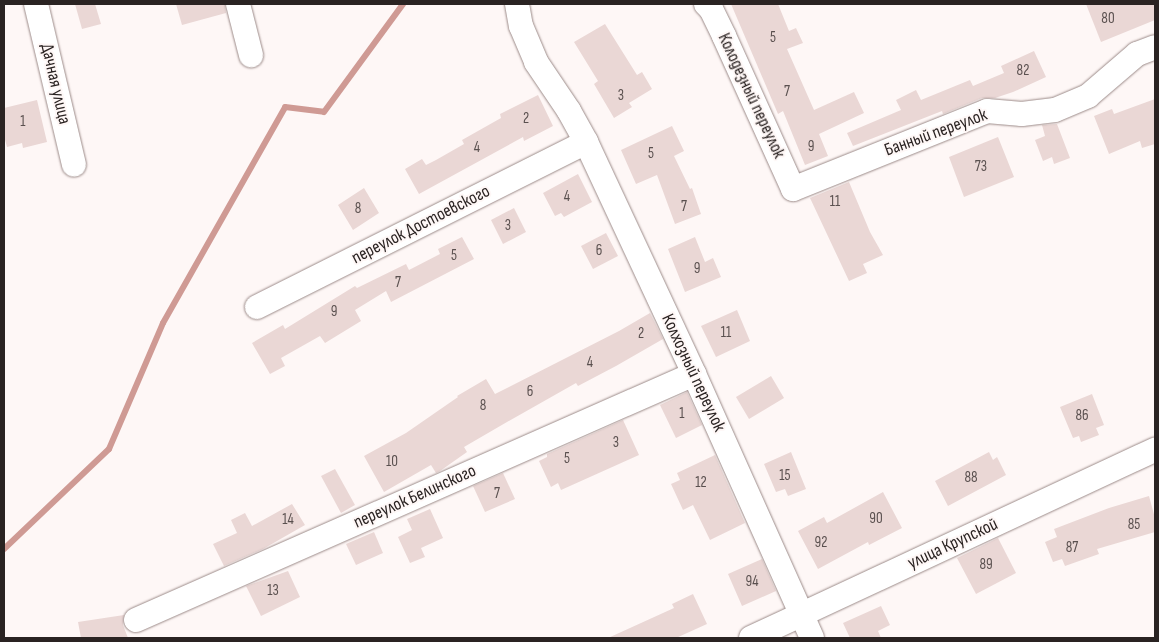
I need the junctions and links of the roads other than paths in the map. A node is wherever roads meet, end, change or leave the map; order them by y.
1 (36, 4) edge
2 (238, 4) edge
3 (516, 4) edge
4 (706, 4) edge
5 (1155, 47) edge
6 (251, 55) dead end
7 (586, 142) junction
8 (74, 165) dead end
9 (793, 189) joint
10 (257, 307) dead end
11 (694, 374) junction
12 (1155, 450) edge
13 (802, 614) junction
14 (136, 620) dead end
15 (750, 638) edge
16 (812, 638) edge

1 - 8 street, Дачная улица
2 - 6 street
3 - 7 street, Колхозный переулок
4 - 9 street, Колодезный переулок
5 - 9 street, Банный переулок
7 - 10 street, переулок Достоевского
7 - 11 street, Колхозный переулок
11 - 13 street, Колхозный переулок
11 - 14 street, переулок Белинского
12 - 13 street, улица Крупской
13 - 15 street, улица Крупской
13 - 16 street, Колхозный переулок

